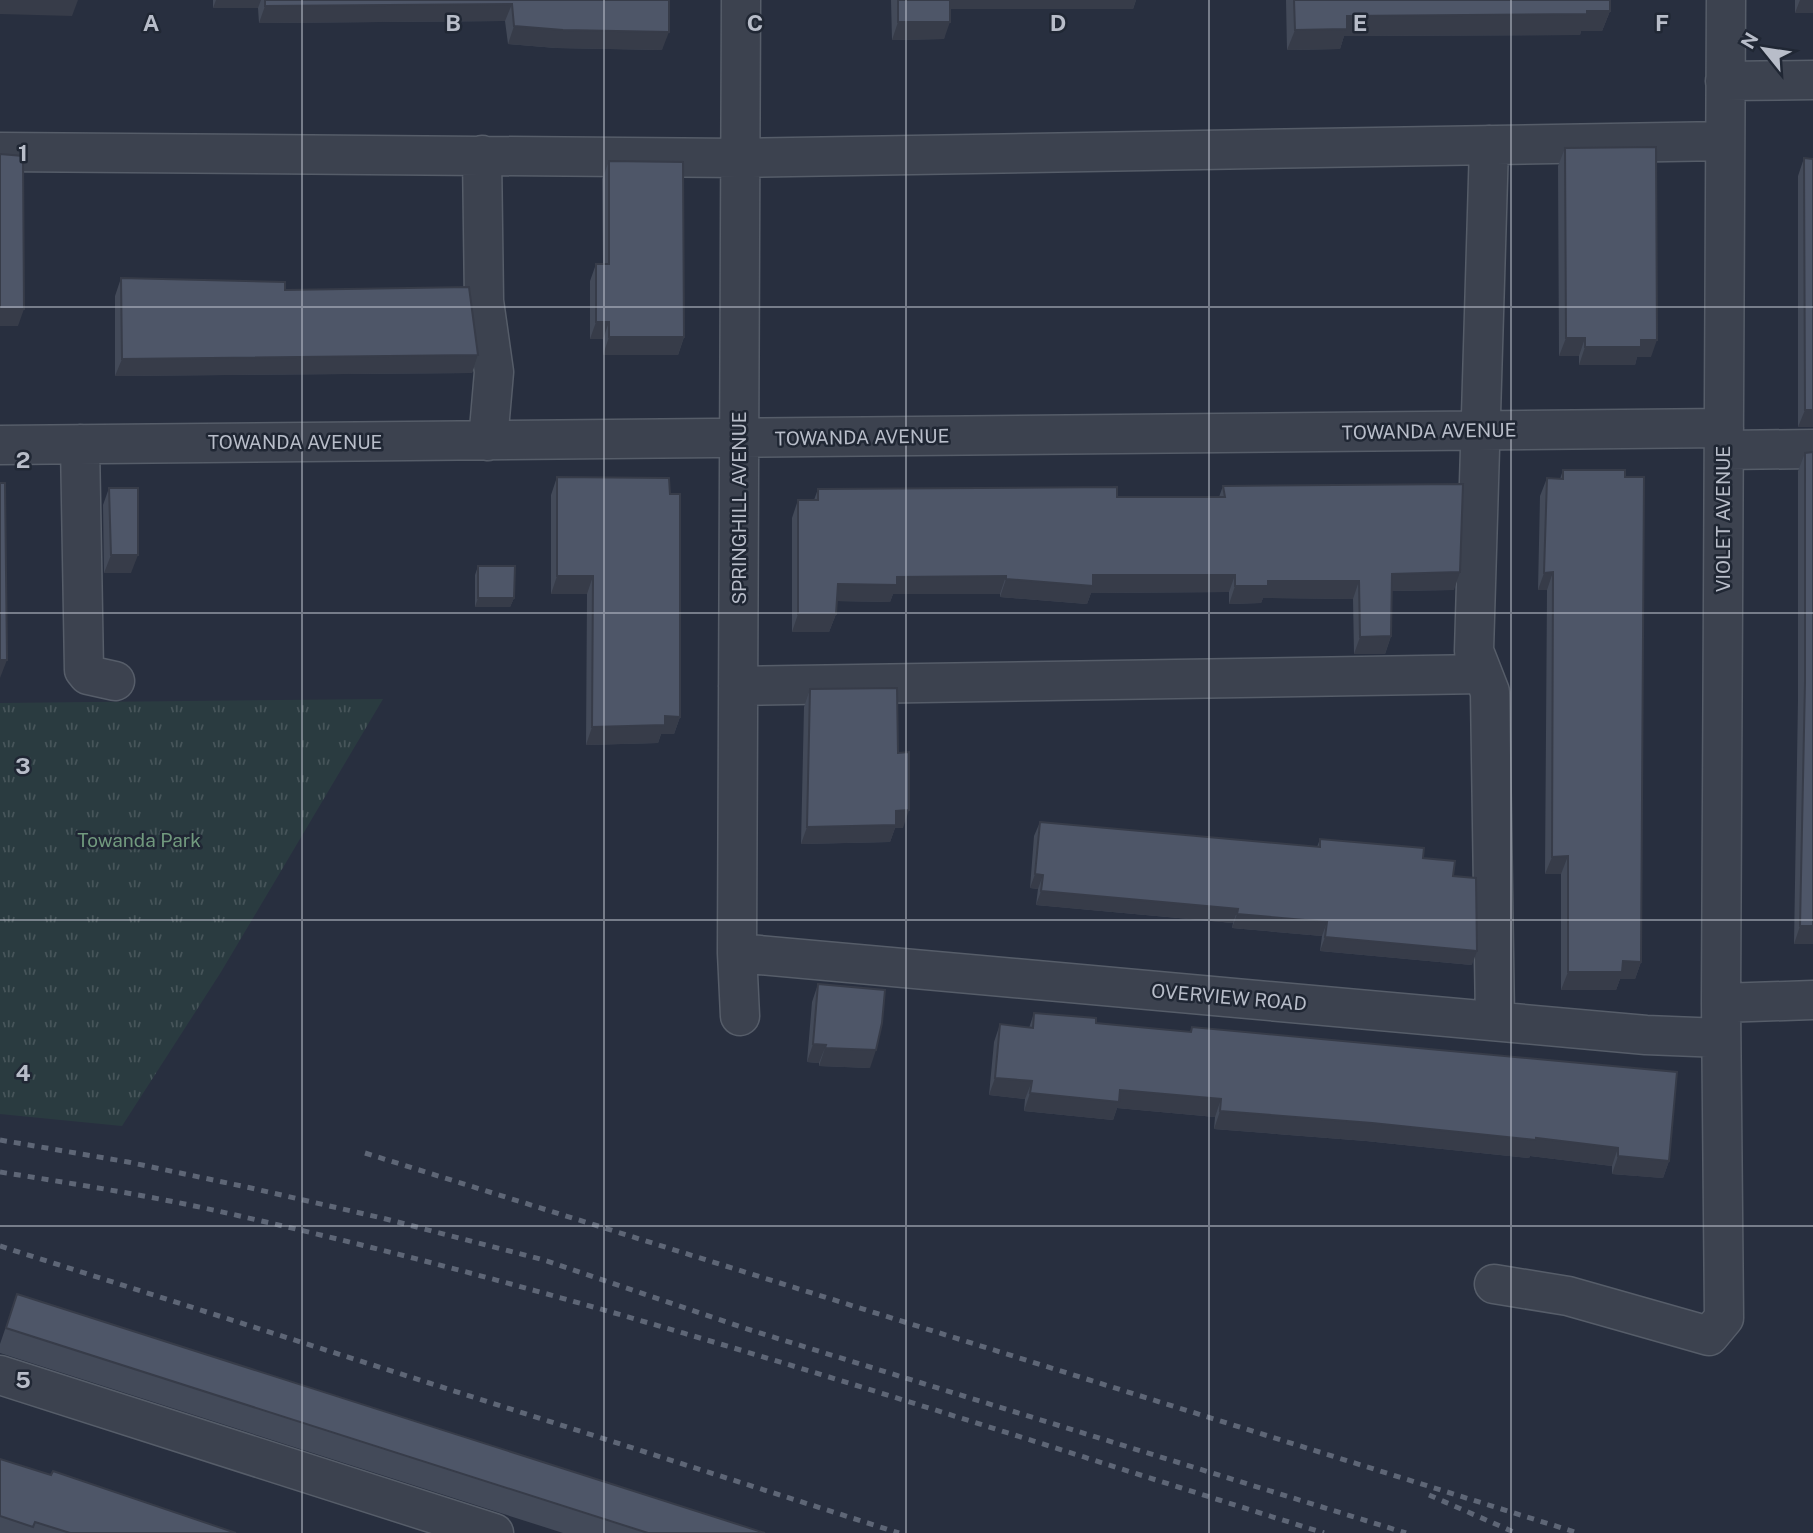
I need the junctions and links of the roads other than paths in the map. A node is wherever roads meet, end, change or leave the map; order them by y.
1 (741, 0) edge
2 (1726, 0) edge
3 (1813, 80) edge
4 (1725, 81) junction
5 (1725, 141) junction
6 (1489, 145) junction
7 (0, 152) edge
8 (482, 155) junction
9 (740, 158) junction
10 (1480, 431) junction
11 (738, 439) junction
12 (1724, 439) junction
13 (488, 441) junction
14 (80, 444) junction
15 (0, 445) edge
16 (1813, 449) edge
17 (1483, 674) junction
18 (115, 681) dead end
19 (738, 687) junction
20 (737, 953) junction
21 (1813, 1000) edge
22 (740, 1016) dead end
23 (1721, 1020) junction
24 (1495, 1021) junction
25 (1494, 1284) dead end
26 (0, 1375) edge
27 (494, 1533) edge

1 - 9 street, SPRINGHILL AVENUE
2 - 4 street, VIOLET AVENUE
3 - 4 street
4 - 5 street, VIOLET AVENUE
5 - 6 street
5 - 12 street, VIOLET AVENUE
6 - 9 street
6 - 10 street
7 - 8 street
8 - 9 street
8 - 13 street
9 - 11 street, SPRINGHILL AVENUE
10 - 11 street, TOWANDA AVENUE
10 - 12 street, TOWANDA AVENUE
10 - 17 street
11 - 13 street, TOWANDA AVENUE
11 - 19 street, SPRINGHILL AVENUE
12 - 16 street, TOWANDA AVENUE
12 - 23 street, VIOLET AVENUE
13 - 14 street, TOWANDA AVENUE
14 - 15 street, TOWANDA AVENUE
14 - 18 street
17 - 19 street
17 - 24 street
19 - 20 street, SPRINGHILL AVENUE
20 - 22 street, SPRINGHILL AVENUE
20 - 24 street, OVERVIEW ROAD
21 - 23 street, OVERVIEW ROAD
23 - 24 street, OVERVIEW ROAD
23 - 25 street, VIOLET AVENUE
26 - 27 street

